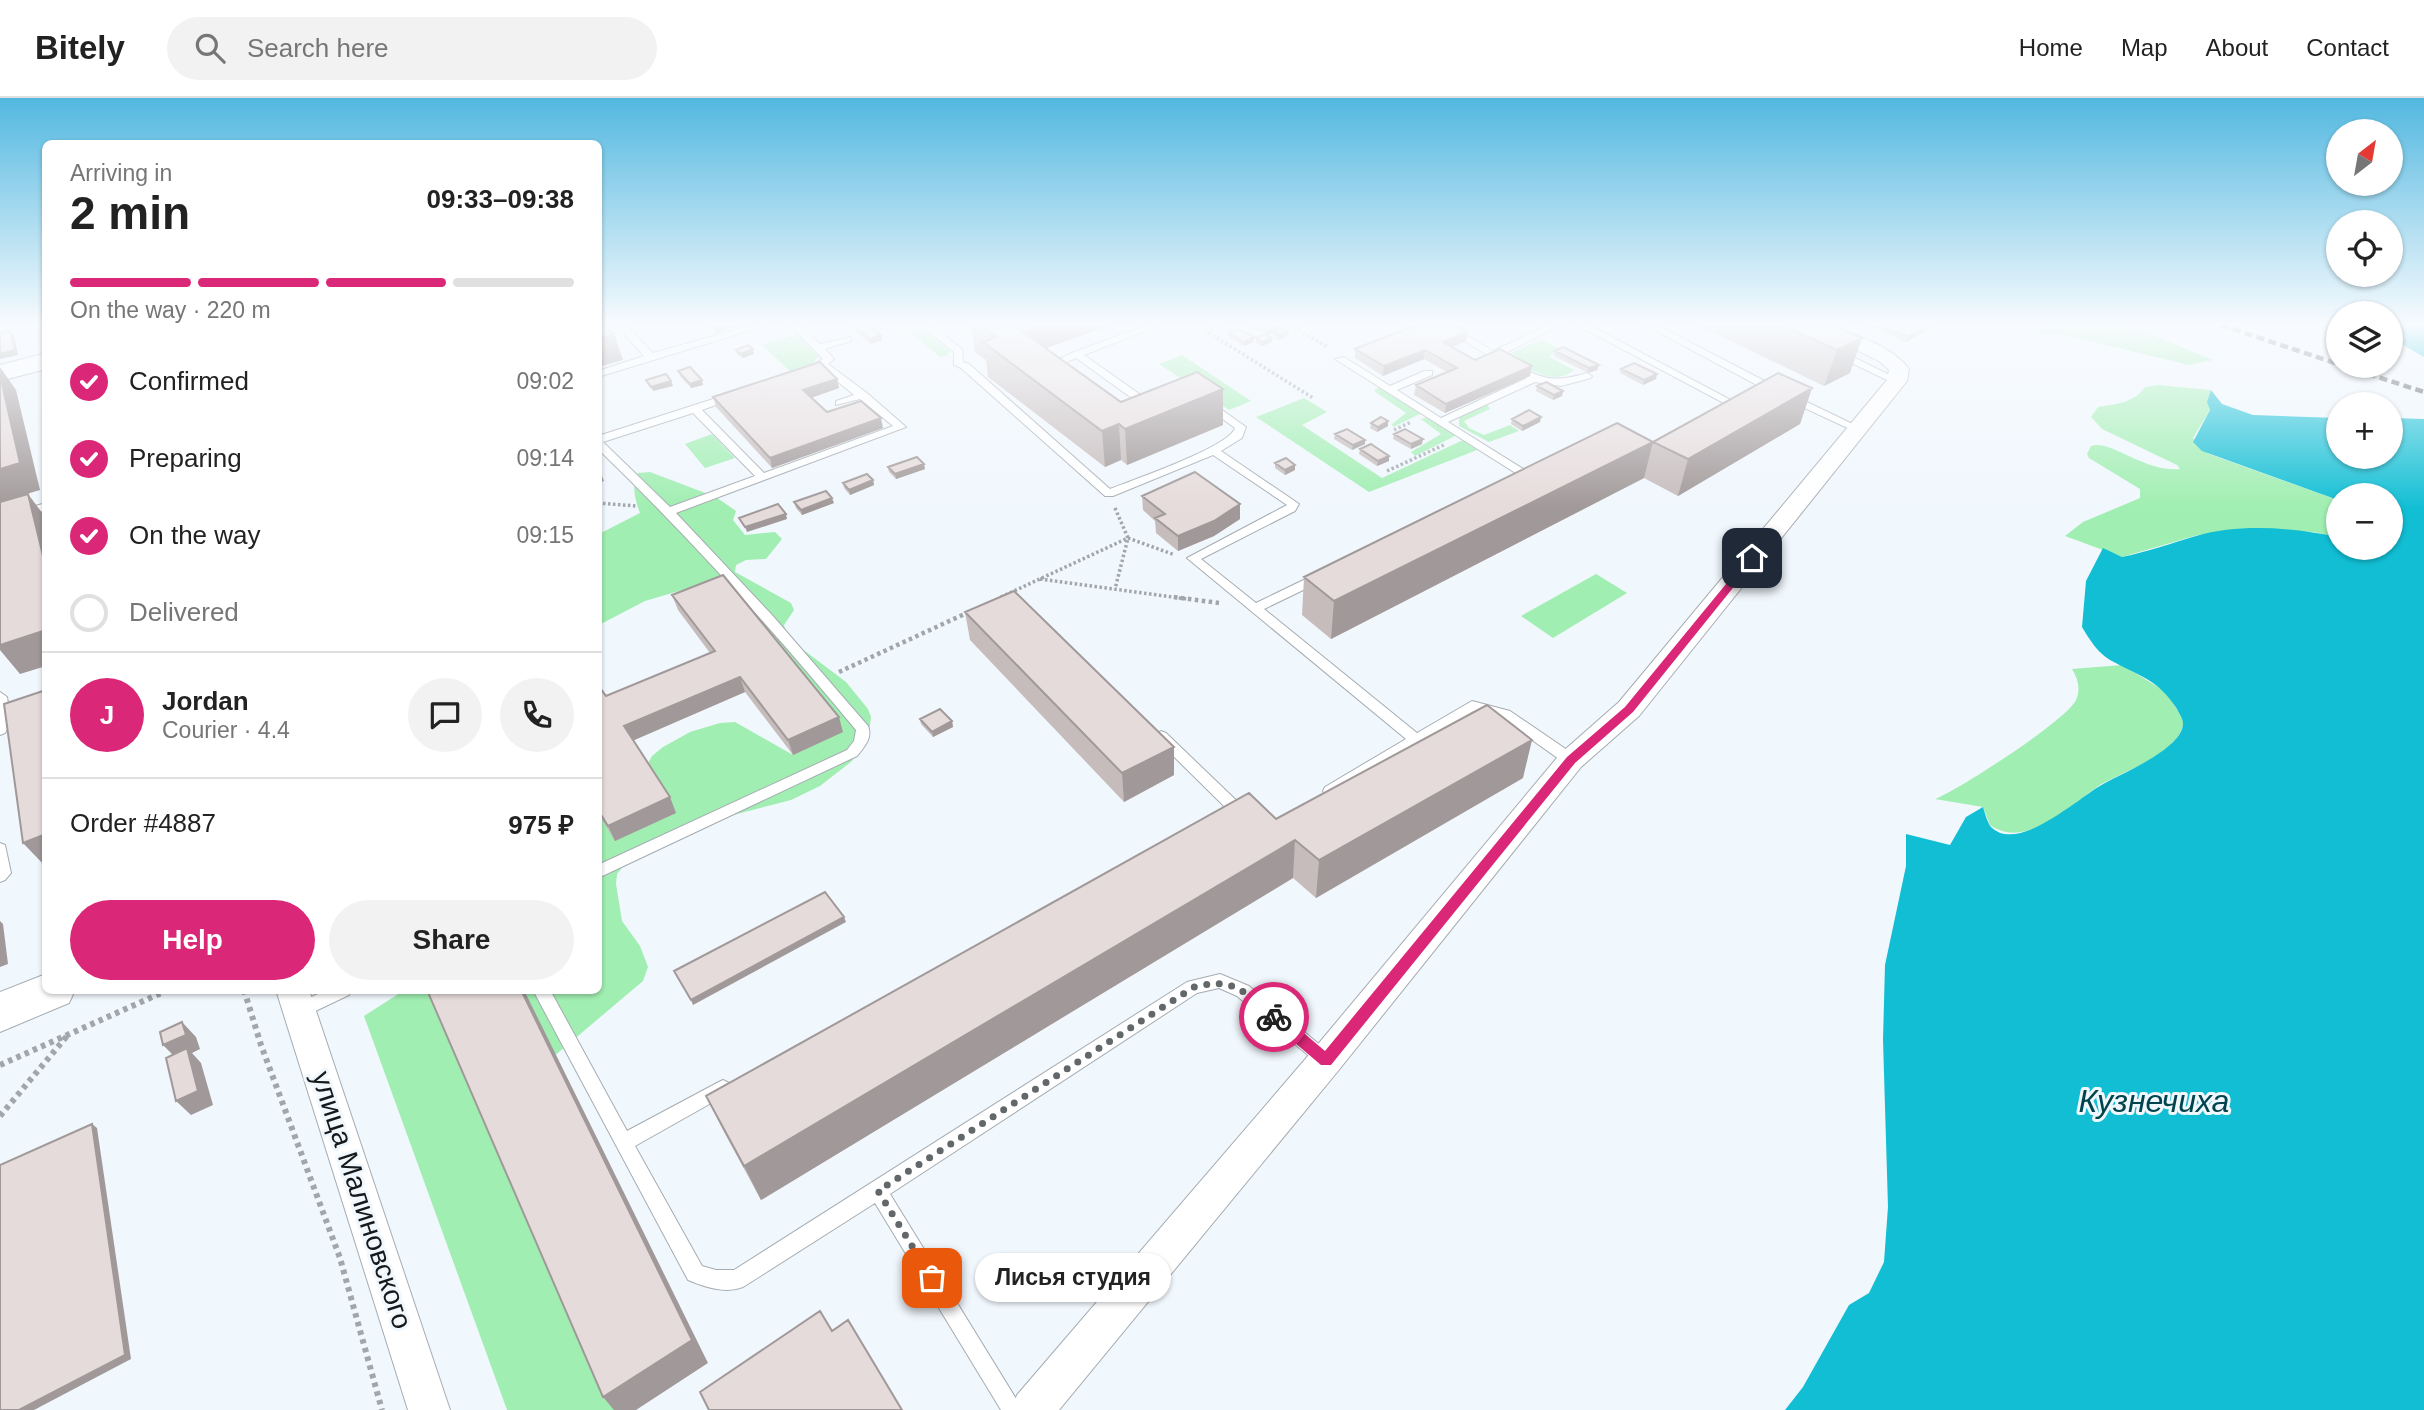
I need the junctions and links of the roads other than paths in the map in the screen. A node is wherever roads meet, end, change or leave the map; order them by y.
1 (851, 386) edge
2 (988, 386) edge
3 (1122, 386) edge
4 (1383, 386) edge
5 (1397, 386) edge
6 (1517, 386) edge
7 (1691, 386) edge
8 (1747, 386) edge
9 (1892, 386) edge
10 (1389, 390) junction
11 (746, 391) edge
12 (863, 395) junction
13 (1762, 396) junction
14 (1196, 400) edge
15 (840, 403) dead end
16 (695, 409) junction
17 (1148, 418) edge
18 (1440, 422) junction
19 (1858, 429) junction
20 (602, 440) edge
21 (602, 445) edge
22 (1214, 451) junction
23 (761, 476) junction
24 (1517, 483) edge
25 (42, 507) edge
26 (670, 511) junction
27 (0, 520) edge
28 (1330, 572) edge
29 (1256, 608) junction
30 (0, 697) edge
31 (1147, 723) edge
32 (0, 730) edge
33 (1416, 740) junction
34 (1571, 760) junction
35 (1310, 803) edge
36 (1251, 821) edge
37 (0, 849) edge
38 (602, 870) edge
39 (0, 876) edge
40 (44, 994) edge
41 (324, 994) edge
42 (543, 994) edge
43 (296, 1000) edge
44 (0, 1013) edge
45 (1326, 1060) junction
46 (733, 1082) edge
47 (623, 1143) junction
48 (878, 1191) junction
49 (429, 1410) edge
50 (1013, 1410) edge
51 (1032, 1410) edge

1 - 12 lane
2 - 22 lane
3 - 17 lane
4 - 10 lane
5 - 10 lane
6 - 18 lane
7 - 13 lane
8 - 13 lane
9 - 19 street
10 - 18 lane
11 - 16 lane
12 - 15 lane
12 - 23 lane
13 - 19 lane
14 - 22 lane
16 - 20 lane
16 - 23 lane
18 - 24 lane
19 - 34 street
21 - 26 lane
22 - 29 lane
23 - 26 lane
25 - 27 lane
26 - 38 lane
28 - 29 lane
29 - 33 lane
30 - 32 lane
31 - 36 lane
33 - 34 lane
33 - 35 lane
34 - 45 street
37 - 39 lane
40 - 44 street
41 - 43 lane
42 - 47 lane
43 - 49 street, улица Малиновского
45 - 48 lane
45 - 51 street
46 - 47 lane
47 - 48 lane
48 - 50 lane

